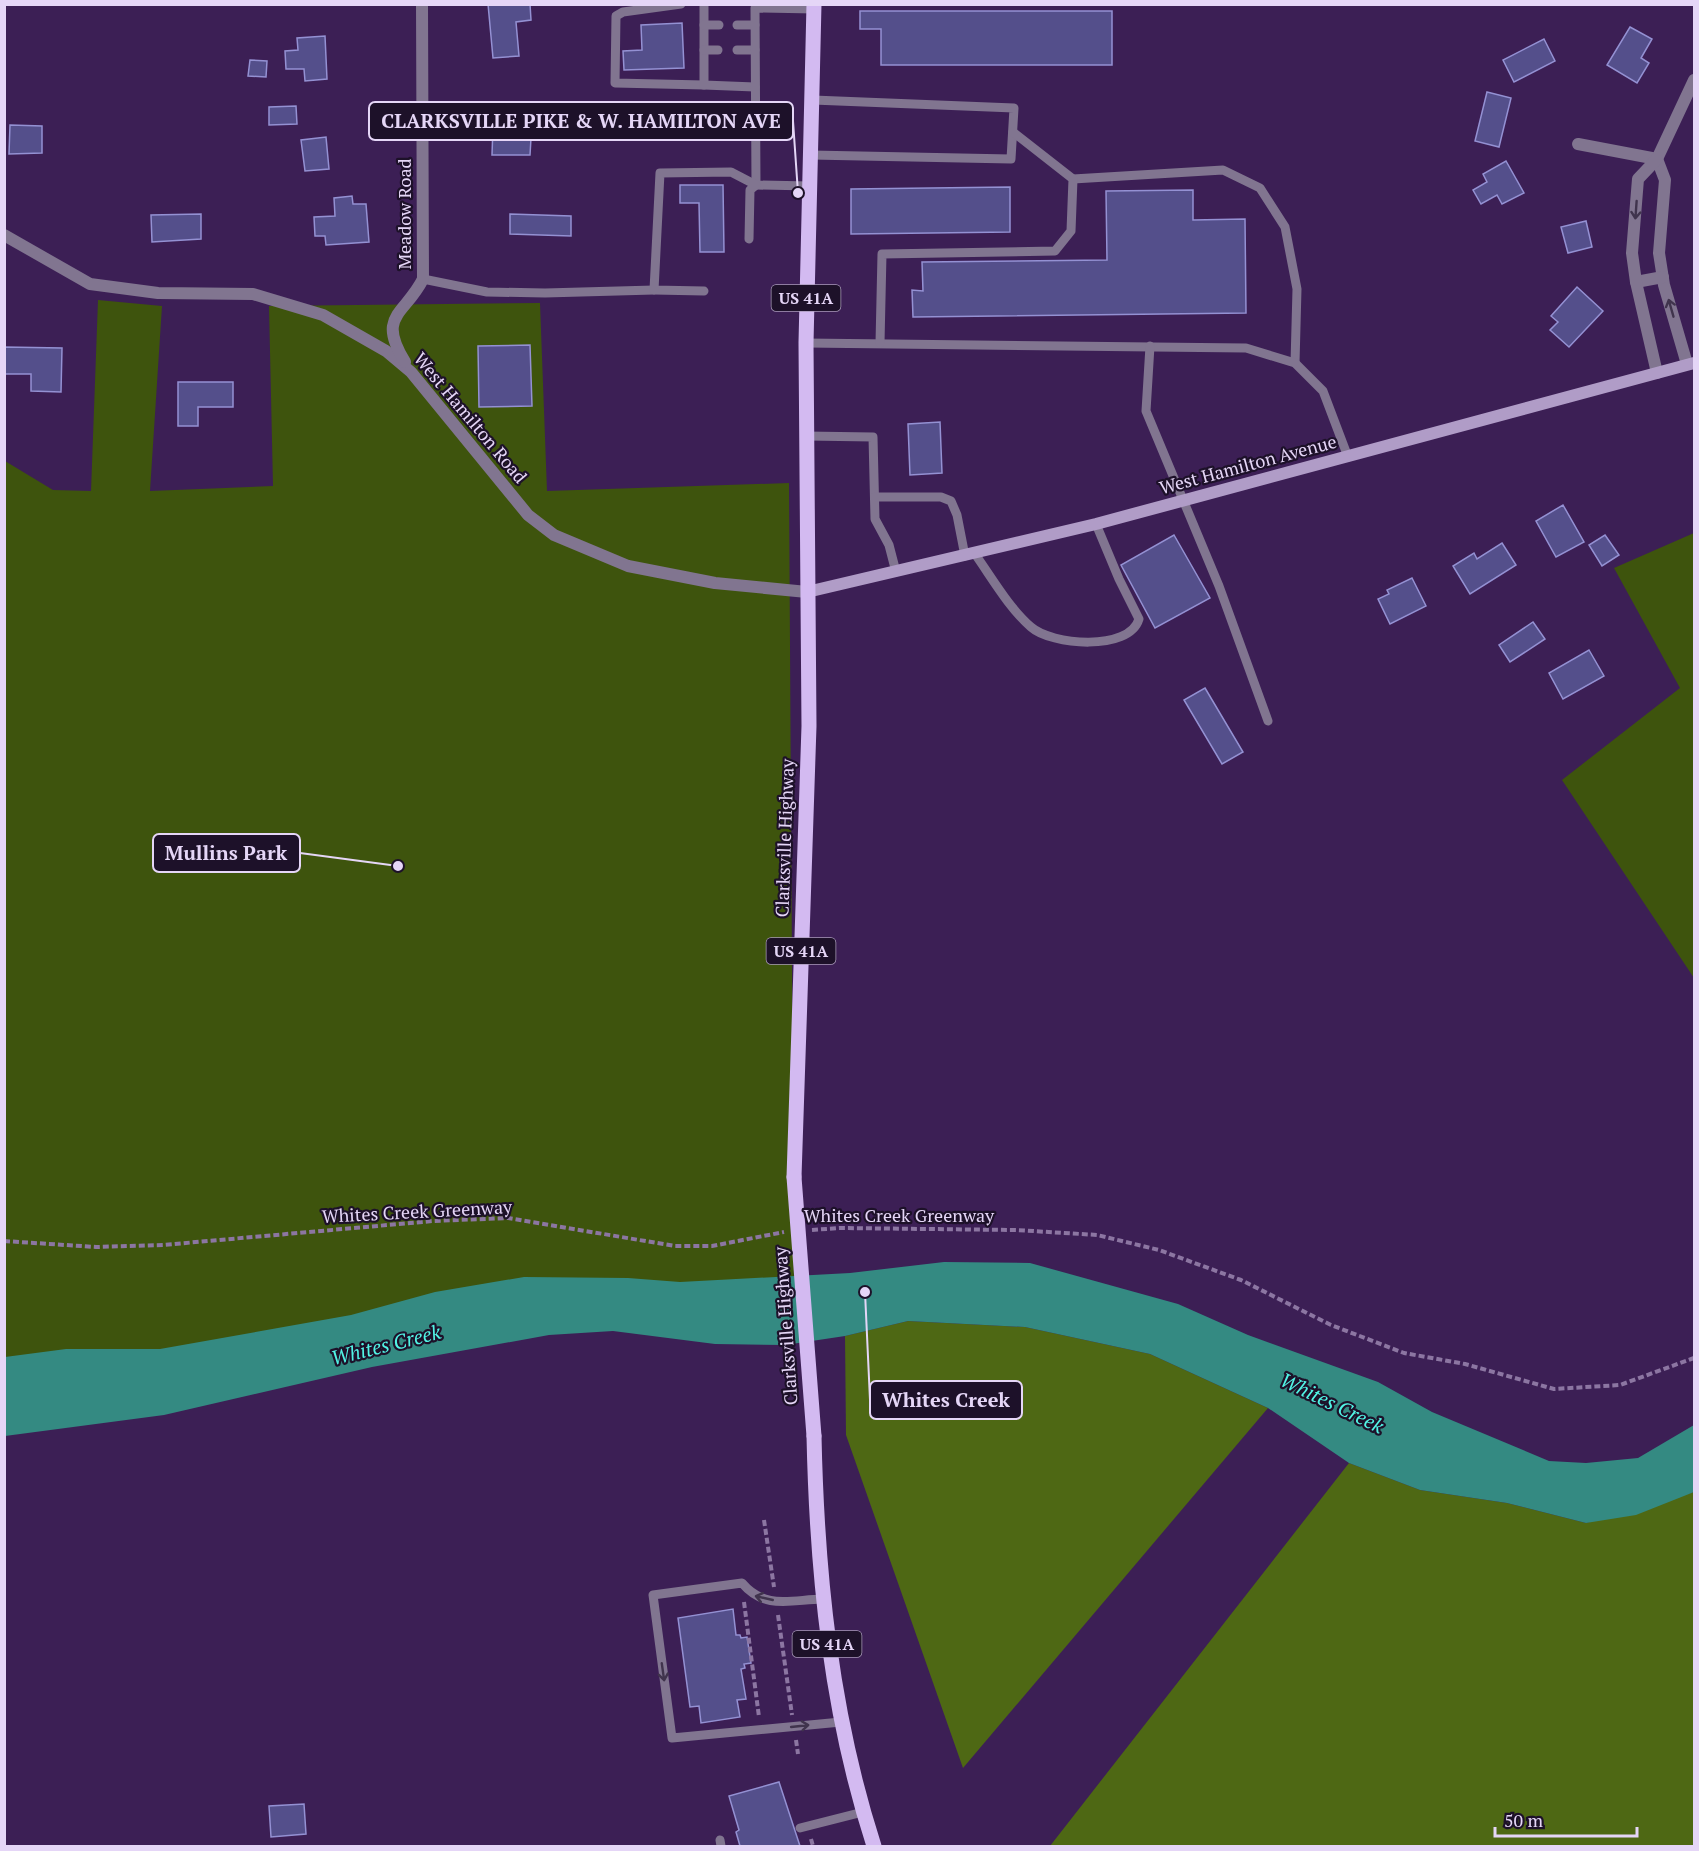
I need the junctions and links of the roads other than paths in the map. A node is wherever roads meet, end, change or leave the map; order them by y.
1 (422, 4) edge
2 (681, 4) edge
3 (704, 4) edge
4 (752, 6) edge
5 (814, 7) edge
6 (704, 25) junction
7 (719, 25) dead end
8 (737, 25) dead end
9 (755, 25) junction
10 (737, 50) dead end
11 (755, 50) junction
12 (704, 51) junction
13 (718, 51) dead end
14 (1695, 80) edge
15 (704, 85) junction
16 (755, 87) junction
17 (813, 100) junction
18 (662, 108) dead end
19 (756, 109) junction
20 (1013, 132) junction
21 (1578, 144) dead end
22 (811, 156) junction
23 (1657, 159) junction
24 (1073, 179) junction
25 (756, 185) junction
26 (810, 186) junction
27 (4, 235) edge
28 (749, 238) dead end
29 (1663, 277) junction
30 (423, 279) junction
31 (1636, 282) junction
32 (654, 290) junction
33 (704, 291) dead end
34 (806, 343) junction
35 (880, 344) junction
36 (1150, 346) junction
37 (1295, 363) junction
38 (1691, 364) edge
39 (411, 372) junction
40 (1657, 373) junction
41 (806, 436) junction
42 (1348, 457) junction
43 (874, 497) junction
44 (1185, 500) junction
45 (1096, 524) junction
46 (970, 555) junction
47 (896, 572) junction
48 (807, 592) junction
49 (1268, 721) dead end
50 (822, 1599) junction
51 (841, 1722) junction
52 (863, 1812) junction
53 (800, 1828) dead end
54 (874, 1846) edge

1 - 30 street, Meadow Road
2 - 15 lane
3 - 6 lane
4 - 5 lane
4 - 9 lane
5 - 17 main road, Clarksville Highway / US 41A
6 - 7 lane
6 - 12 lane
8 - 9 lane
9 - 11 lane
10 - 11 lane
11 - 16 lane
12 - 13 lane
12 - 15 lane
14 - 23 street
15 - 16 lane
16 - 19 lane
17 - 20 lane
17 - 22 main road, Clarksville Highway / US 41A
18 - 19 lane
19 - 25 lane
20 - 22 lane
20 - 24 lane
21 - 23 street
22 - 26 main road, Clarksville Highway / US 41A
23 - 29 street
23 -> 31 street
24 - 35 lane
24 - 37 lane
25 - 26 lane
25 - 28 lane
25 - 32 lane
26 - 34 main road, Clarksville Highway / US 41A
27 - 39 street, West Hamilton Road
29 - 31 street
38 -> 29 street
30 - 32 lane
30 - 39 street, Meadow Road
31 - 40 street
32 - 33 lane
34 - 35 lane
34 - 41 main road, Clarksville Highway / US 41A
35 - 36 lane
36 - 37 lane
36 - 44 lane
37 - 42 lane
38 - 40 street, West Hamilton Avenue
39 - 48 street, West Hamilton Road
40 - 42 street, West Hamilton Avenue
41 - 43 lane
41 - 48 main road, Clarksville Highway / US 41A
42 - 44 street, West Hamilton Avenue
43 - 46 lane
43 - 47 lane
44 - 45 street, West Hamilton Avenue
44 - 49 lane
45 - 46 street, West Hamilton Avenue
45 - 46 lane
46 - 47 street, West Hamilton Avenue
47 - 48 street, West Hamilton Avenue
48 - 50 main road, Clarksville Highway / US 41A, bridge
50 - 51 main road, Clarksville Highway / US 41A
50 -> 51 lane
51 - 52 main road, Clarksville Highway / US 41A
52 - 53 lane
52 - 54 main road, Clarksville Highway / US 41A

